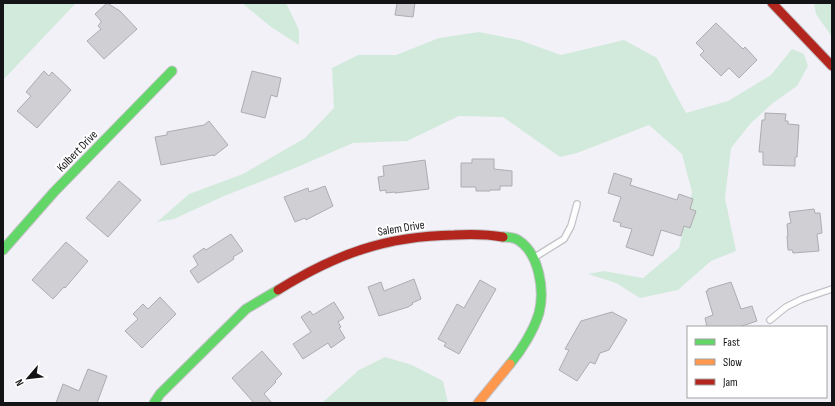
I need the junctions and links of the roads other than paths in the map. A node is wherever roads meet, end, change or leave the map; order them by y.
1 (772, 3) edge
2 (832, 66) edge
3 (172, 71) dead end
4 (577, 204) dead end
5 (3, 250) edge
6 (533, 258) junction
7 (832, 289) edge
8 (770, 320) dead end
9 (154, 403) edge
10 (478, 403) edge

1 - 2 street
3 - 5 street, Kolbert Drive
4 - 6 lane
6 - 9 street, Salem Drive
6 - 10 street, Salem Drive
7 - 8 lane

